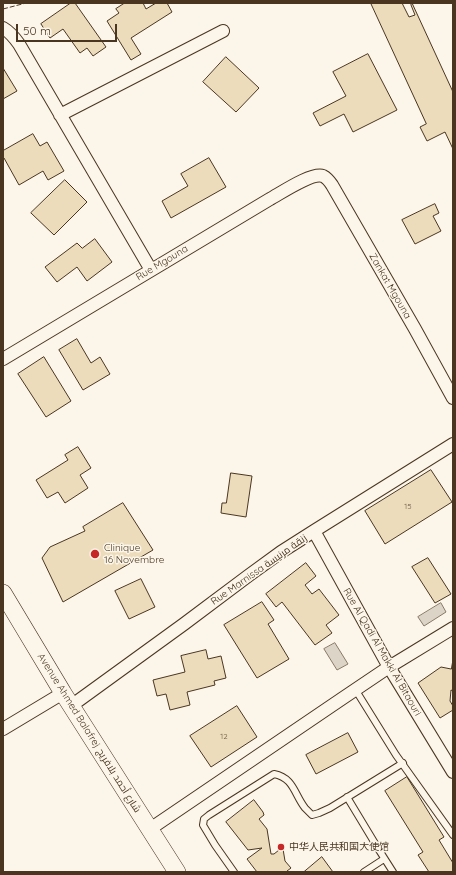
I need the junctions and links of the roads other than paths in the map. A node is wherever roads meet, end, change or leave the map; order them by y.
1 (3, 28) edge
2 (223, 31) dead end
3 (60, 115) junction
4 (323, 176) joint
5 (151, 270) junction
6 (3, 359) edge
7 (453, 398) edge
8 (453, 444) edge
9 (314, 531) junction
10 (3, 593) edge
11 (453, 628) edge
12 (389, 667) junction
13 (355, 689) junction
14 (67, 700) junction
15 (3, 729) edge
16 (403, 763) junction
17 (453, 772) edge
18 (347, 797) junction
19 (150, 829) junction
20 (453, 835) edge
21 (384, 859) junction
22 (177, 872) edge
23 (234, 872) edge
24 (364, 872) edge
25 (393, 872) edge

1 - 3 street
2 - 3 street
3 - 5 street
4 - 5 street, Rue Mgouna
4 - 7 street, Zankat Mgouna
5 - 6 street, Rue Mgouna
8 - 9 street, Rue Marnissa زنقة مرنيسة
9 - 12 street, Rue Al Qadi Al Makki Al Bitaouri
9 - 14 street, Rue Marnissa زنقة مرنيسة
10 - 14 main road, Avenue Ahmed Balafrej شارع أحمد بلافريج
11 - 12 street
12 - 13 street
12 - 17 street, Rue Al Qadi Al Makki Al Bitaouri
13 - 16 lane
13 - 19 street
14 - 15 street, Rue Marnissa زنقة مرنيسة
14 - 19 main road, Avenue Ahmed Balafrej شارع أحمد بلافريج
16 - 18 lane
16 - 20 lane
18 - 21 lane
18 - 23 lane
19 - 22 main road, Avenue Ahmed Balafrej شارع أحمد بلافريج
21 - 24 lane
21 - 25 lane

